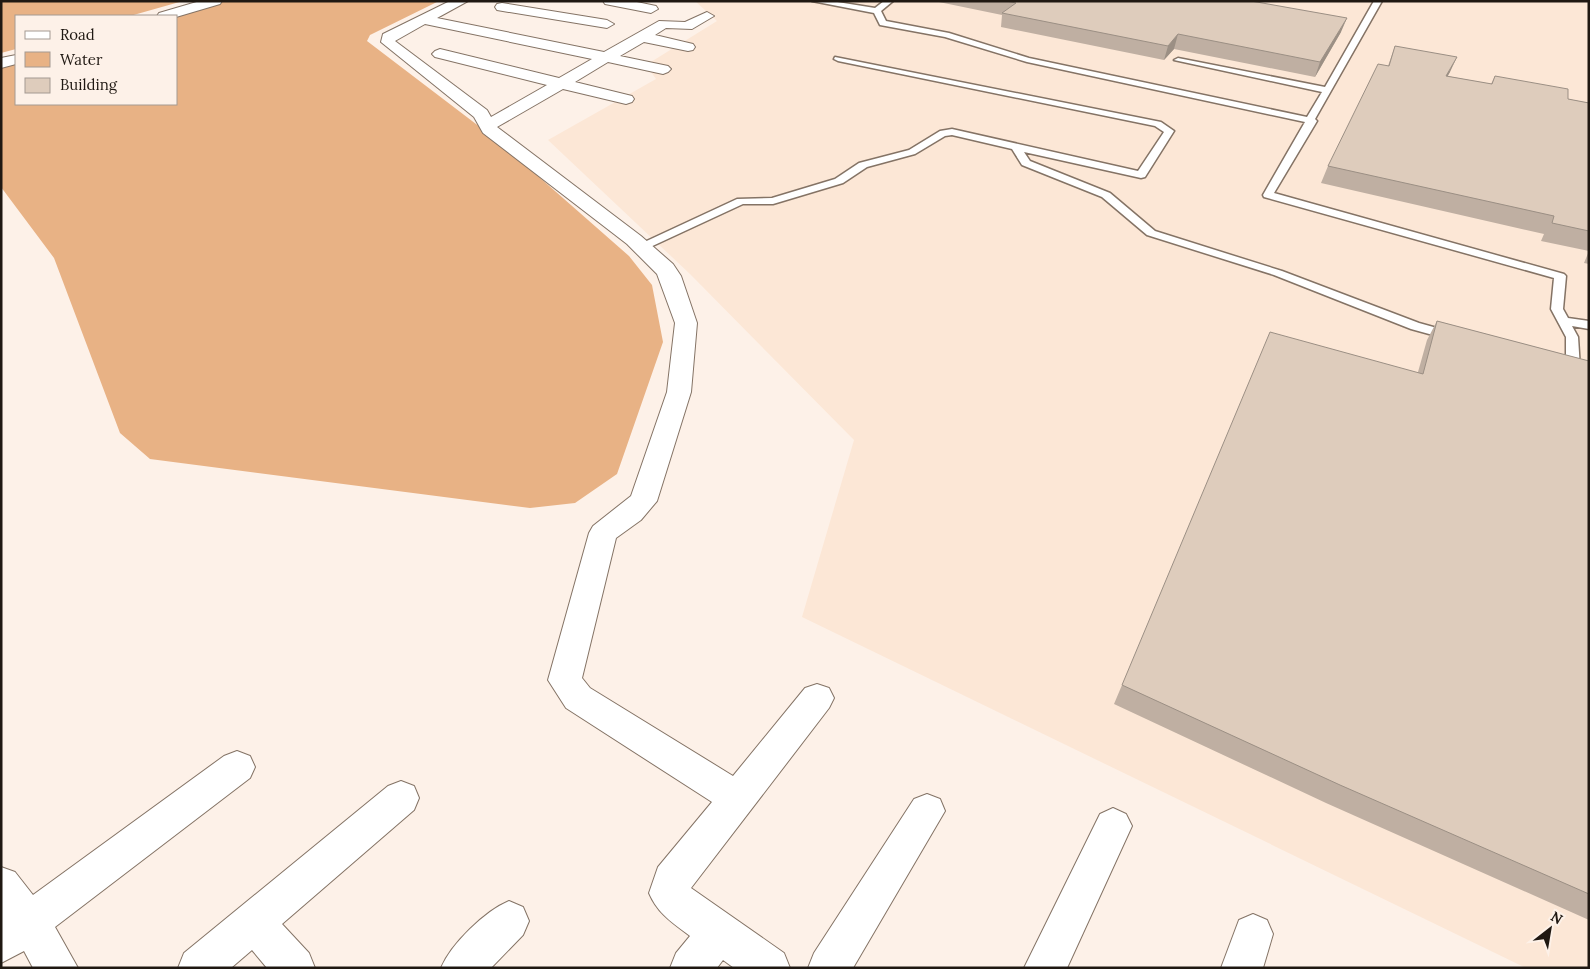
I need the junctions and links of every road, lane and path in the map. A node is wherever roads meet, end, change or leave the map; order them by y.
1 (215, 1) edge
2 (461, 1) edge
3 (610, 1) edge
4 (816, 1) edge
5 (889, 1) edge
6 (1378, 1) edge
7 (508, 4) edge
8 (651, 9) dead end
9 (877, 11) junction
10 (167, 15) edge
11 (486, 15) dead end
12 (707, 16) dead end
13 (424, 20) junction
14 (487, 33) junction
15 (642, 37) junction
16 (688, 47) dead end
17 (440, 54) junction
18 (606, 58) junction
19 (838, 58) dead end
20 (15, 59) edge
21 (1178, 60) edge
22 (1, 64) edge
23 (416, 64) junction
24 (663, 70) dead end
25 (561, 83) junction
26 (1327, 90) junction
27 (626, 99) dead end
28 (1312, 121) junction
29 (487, 126) junction
30 (1016, 147) junction
31 (642, 247) junction
32 (1564, 321) junction
33 (1589, 325) edge
34 (1459, 338) edge
35 (1572, 368) edge
36 (817, 698) dead end
37 (237, 767) dead end
38 (401, 798) dead end
39 (738, 798) junction
40 (927, 811) dead end
41 (1113, 826) dead end
42 (1, 886) edge
43 (509, 921) dead end
44 (254, 922) junction
45 (15, 933) edge
46 (719, 933) junction
47 (58, 968) edge
48 (200, 968) edge
49 (294, 968) edge
50 (462, 968) edge
51 (691, 968) edge
52 (769, 968) edge
53 (829, 968) edge
54 (1045, 968) edge

1 - 10 street
2 - 13 street
3 - 8 street
4 - 9 lane
5 - 9 lane
6 - 26 lane
7 - 11 street
7 - 15 street
9 - 28 lane
12 - 15 street
13 - 14 street
13 - 23 street
14 - 17 street
14 - 18 street
15 - 16 street
15 - 18 street
17 - 23 street
17 - 25 street
18 - 24 street
18 - 25 street
19 - 30 lane
20 - 22 street
21 - 26 lane
23 - 29 street
25 - 27 street
25 - 29 street
26 - 28 lane
28 - 32 lane
29 - 31 street
30 - 31 lane
30 - 34 lane
31 - 39 street
32 - 33 lane
32 - 35 lane
36 - 39 street
37 - 45 street
38 - 44 street
39 - 46 street
40 - 53 street
41 - 54 street
42 - 45 street
43 - 50 street
44 - 48 street
44 - 49 street
45 - 47 street
46 - 51 street
46 - 52 street

